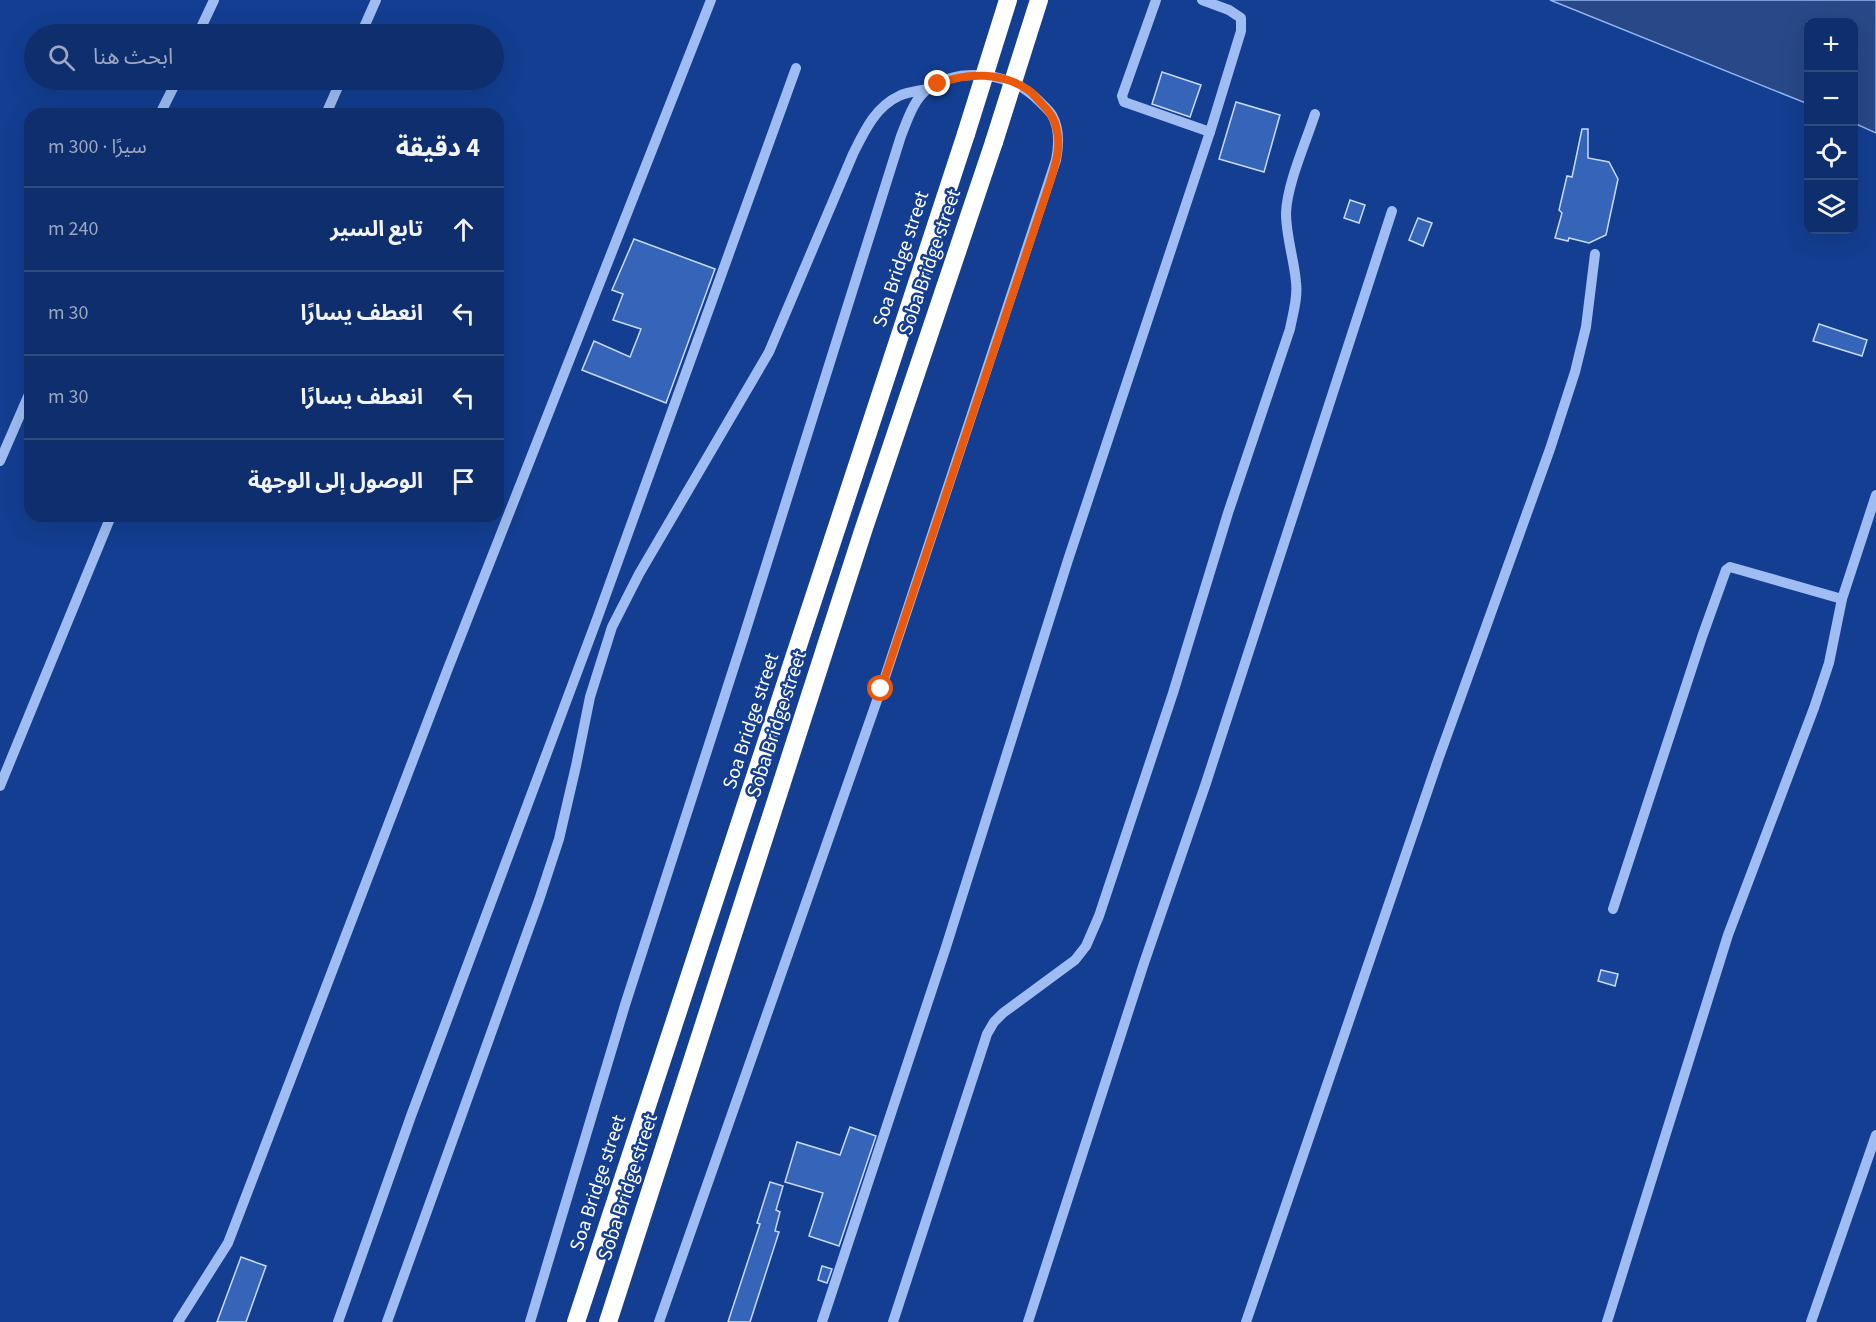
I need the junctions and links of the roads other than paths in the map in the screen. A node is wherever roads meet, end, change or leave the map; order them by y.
1 (213, 0) edge
2 (376, 0) edge
3 (711, 0) edge
4 (1008, 0) edge
5 (1039, 0) edge
6 (1156, 0) edge
7 (1202, 0) edge
8 (202, 24) edge
9 (365, 24) edge
10 (796, 68) dead end
11 (927, 89) junction
12 (172, 90) edge
13 (337, 90) edge
14 (163, 108) edge
15 (329, 108) edge
16 (1315, 114) dead end
17 (1210, 132) junction
18 (1392, 211) dead end
19 (1595, 254) dead end
20 (24, 406) edge
21 (0, 461) edge
22 (1876, 495) edge
23 (109, 522) edge
24 (1842, 599) junction
25 (0, 786) edge
26 (1613, 909) dead end
27 (1876, 1135) edge
28 (178, 1322) edge
29 (338, 1322) edge
30 (387, 1322) edge
31 (530, 1322) edge
32 (576, 1322) edge
33 (608, 1322) edge
34 (659, 1322) edge
35 (822, 1322) edge
36 (893, 1322) edge
37 (1028, 1322) edge
38 (1246, 1322) edge
39 (1607, 1322) edge
40 (1811, 1322) edge

1 - 8 street
2 - 9 street
3 - 28 street
4 - 32 highway, Soa Bridge street, bridge
5 - 33 highway, Soba Bridge street, bridge
6 - 17 street
7 - 17 street
10 - 29 street
11 - 30 street
11 - 31 street
11 - 34 street
12 - 14 street
13 - 15 street
16 - 36 street
17 - 35 street
18 - 37 street
19 - 38 street
20 - 21 street
22 - 24 street
23 - 25 street
24 - 26 street
24 - 39 street
27 - 40 street

